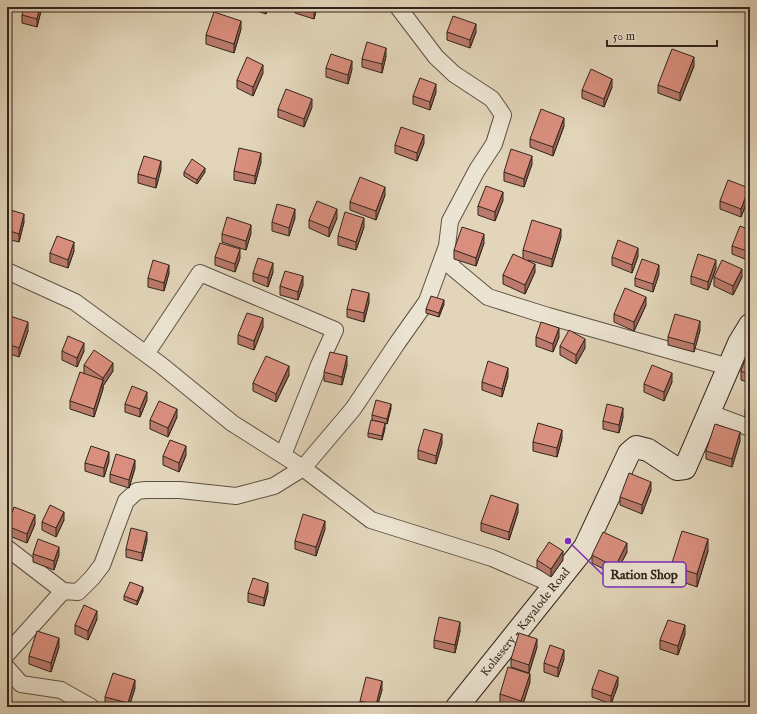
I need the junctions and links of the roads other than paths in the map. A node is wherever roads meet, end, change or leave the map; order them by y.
1 (398, 7) edge
2 (447, 246) junction
3 (7, 271) edge
4 (750, 325) edge
5 (146, 354) junction
6 (729, 367) junction
7 (710, 413) junction
8 (750, 428) edge
9 (284, 455) junction
10 (303, 468) junction
11 (7, 548) edge
12 (554, 585) junction
13 (63, 591) junction
14 (7, 654) edge
15 (7, 668) edge
16 (91, 707) edge
17 (457, 707) edge

1 - 2 street
2 - 6 street
2 - 10 street
3 - 5 street
4 - 6 main road, Kolassery - Kayalode Road
5 - 9 street
5 - 9 street
6 - 7 main road, Kolassery - Kayalode Road
7 - 8 street
7 - 12 main road, Kolassery - Kayalode Road
9 - 10 street
10 - 12 street
10 - 13 street
11 - 13 street
12 - 17 main road, Kolassery - Kayalode Road
13 - 14 street
15 - 16 street

